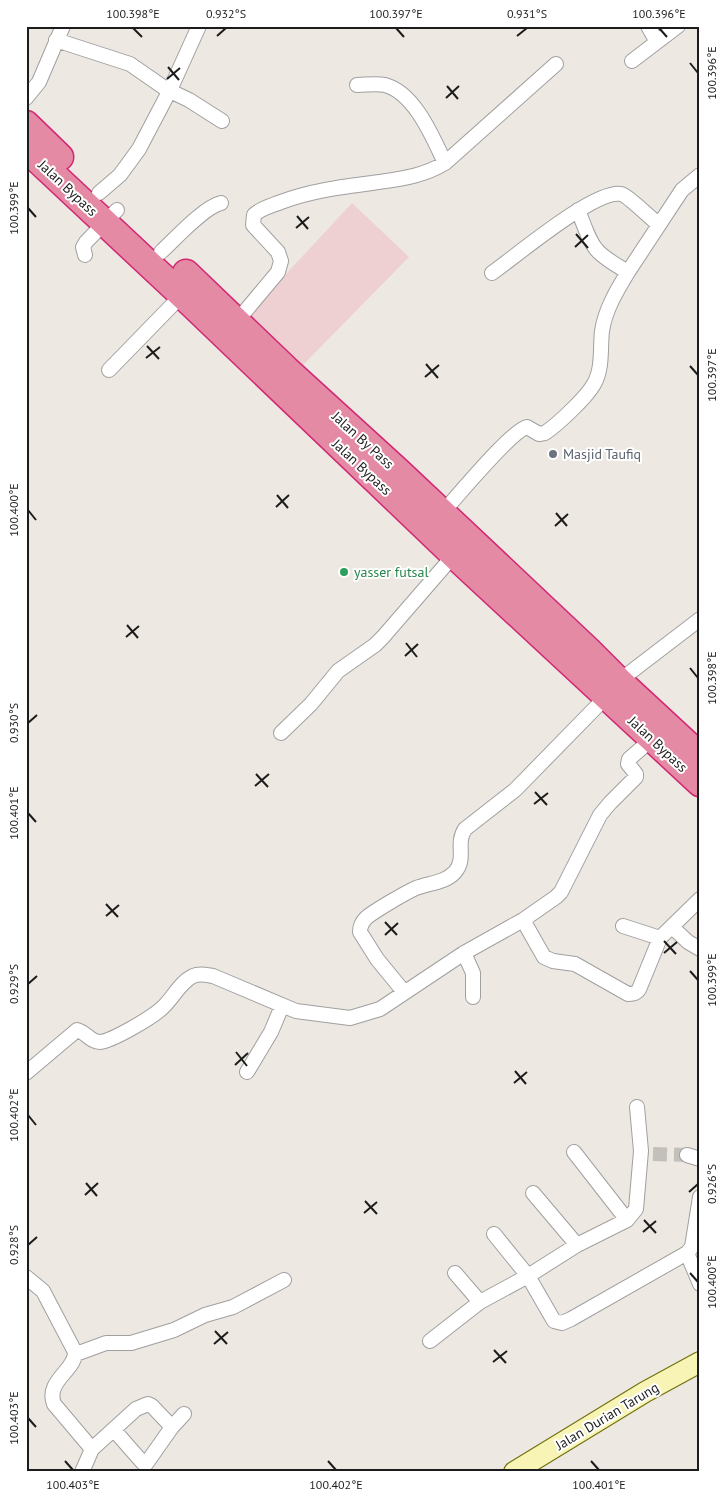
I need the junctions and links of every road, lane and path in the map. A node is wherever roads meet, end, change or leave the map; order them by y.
1 (63, 26) edge
2 (199, 26) edge
3 (648, 26) edge
4 (678, 26) edge
5 (56, 40) junction
6 (658, 42) junction
7 (632, 61) dead end
8 (556, 64) dead end
9 (357, 85) dead end
10 (170, 90) junction
11 (26, 98) edge
12 (222, 121) dead end
13 (26, 124) edge
14 (26, 148) edge
15 (446, 163) junction
16 (700, 175) edge
17 (221, 203) dead end
18 (107, 209) junction
19 (578, 210) junction
20 (659, 225) junction
21 (161, 252) junction
22 (85, 255) dead end
23 (628, 272) junction
24 (492, 273) dead end
25 (182, 295) junction
26 (236, 321) junction
27 (109, 370) dead end
28 (442, 513) junction
29 (454, 555) junction
30 (700, 619) edge
31 (578, 656) junction
32 (613, 688) junction
33 (281, 733) dead end
34 (652, 738) junction
35 (700, 756) edge
36 (700, 784) edge
37 (700, 899) edge
38 (523, 920) junction
39 (623, 926) dead end
40 (672, 927) junction
41 (660, 938) junction
42 (700, 949) edge
43 (464, 953) junction
44 (404, 992) junction
45 (473, 997) dead end
46 (282, 1006) junction
47 (247, 1072) dead end
48 (26, 1073) edge
49 (637, 1107) dead end
50 (574, 1152) dead end
51 (533, 1193) dead end
52 (700, 1197) edge
53 (627, 1220) junction
54 (494, 1234) dead end
55 (577, 1245) junction
56 (693, 1247) edge
57 (455, 1273) dead end
58 (528, 1276) junction
59 (26, 1277) edge
60 (284, 1280) dead end
61 (700, 1284) edge
62 (480, 1302) junction
63 (430, 1342) dead end
64 (76, 1354) junction
65 (700, 1362) edge
66 (184, 1414) dead end
67 (172, 1427) junction
68 (114, 1430) junction
69 (92, 1448) junction
70 (82, 1472) edge
71 (514, 1472) edge

1 - 5 street
2 - 10 street
3 - 6 street
4 - 6 street
5 - 10 street
5 - 11 street
6 - 7 street
8 - 15 street
9 - 15 street
10 - 12 street
10 - 18 street
13 - 18 highway, Jalan By Pass
14 - 18 highway, Jalan Bypass
15 - 26 street
16 - 20 street
17 - 21 street
18 - 21 highway, Jalan By Pass
18 - 22 street
18 - 25 highway, Jalan Bypass
19 - 20 street
19 - 23 street
19 - 24 street
20 - 23 street
21 - 26 highway, Jalan By Pass
23 - 28 street
25 - 27 street
25 - 29 highway, Jalan Bypass
26 - 28 highway, Jalan By Pass
28 - 31 highway, Jalan By Pass
29 - 31 highway, Jalan Bypass
29 - 33 street
30 - 32 street
31 - 32 highway, Jalan Bypass
32 - 34 highway, Jalan Bypass
32 - 35 highway
32 - 44 street
34 - 36 highway, Jalan Bypass
34 - 38 street
37 - 40 street
38 - 41 street
38 - 43 street
39 - 41 street
40 - 41 street
40 - 42 street
43 - 44 street
43 - 45 street
44 - 46 street
46 - 47 street
46 - 48 street
49 - 53 street
50 - 53 street
51 - 55 street
52 - 56 street
53 - 55 street
54 - 58 street
55 - 58 street
56 - 58 street
56 - 61 street
57 - 62 street
58 - 62 street
59 - 64 street
60 - 64 street
62 - 63 street
64 - 69 street
65 - 71 street, Jalan Durian Tarung
66 - 67 street
67 - 68 street
67 - 68 street
68 - 69 street
69 - 70 street

